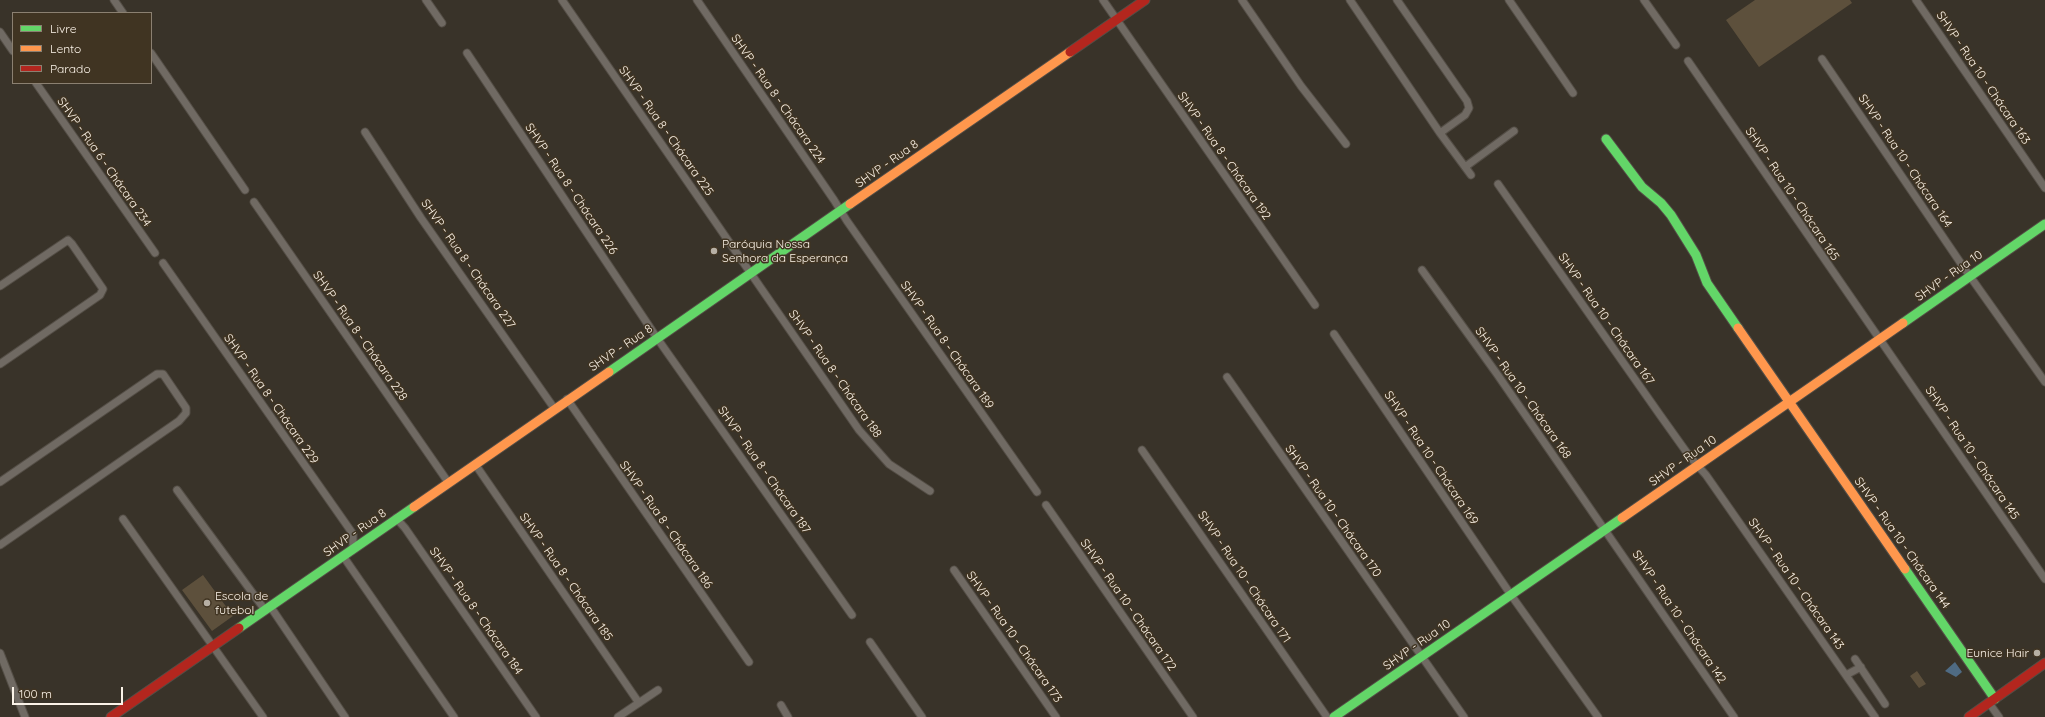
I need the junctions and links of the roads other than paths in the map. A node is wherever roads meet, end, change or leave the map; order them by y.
1 (114, 0) edge
2 (426, 0) edge
3 (562, 0) edge
4 (697, 0) edge
5 (1103, 0) edge
6 (1146, 0) edge
7 (1242, 0) edge
8 (1350, 0) edge
9 (1397, 0) edge
10 (1508, 0) edge
11 (1644, 0) edge
12 (1916, 0) edge
13 (122, 12) edge
14 (1116, 20) junction
15 (442, 23) dead end
16 (0, 32) edge
17 (1676, 45) dead end
18 (12, 50) edge
19 (467, 53) dead end
20 (152, 54) edge
21 (1822, 59) dead end
22 (1688, 61) dead end
23 (37, 84) edge
24 (1573, 93) dead end
25 (365, 132) dead end
26 (1514, 132) dead end
27 (1440, 133) junction
28 (1606, 139) dead end
29 (1346, 144) dead end
30 (1465, 167) junction
31 (1471, 175) dead end
32 (1498, 184) dead end
33 (2045, 188) edge
34 (245, 190) dead end
35 (254, 202) dead end
36 (841, 210) junction
37 (2045, 224) edge
38 (155, 253) dead end
39 (163, 263) dead end
40 (1422, 270) dead end
41 (752, 273) junction
42 (1970, 276) junction
43 (0, 286) edge
44 (1315, 305) dead end
45 (1334, 334) dead end
46 (657, 338) junction
47 (1880, 338) junction
48 (0, 364) edge
49 (1228, 377) dead end
50 (2045, 382) edge
51 (567, 399) junction
52 (1788, 402) junction
53 (554, 408) junction
54 (1142, 450) dead end
55 (475, 464) junction
56 (1697, 465) junction
57 (0, 482) edge
58 (448, 482) junction
59 (177, 490) dead end
60 (930, 491) dead end
61 (1037, 492) dead end
62 (1046, 505) dead end
63 (396, 518) junction
64 (123, 519) dead end
65 (1606, 530) junction
66 (0, 544) edge
67 (352, 549) junction
68 (343, 556) junction
69 (954, 570) dead end
70 (2045, 579) edge
71 (1511, 595) junction
72 (268, 608) junction
73 (852, 615) dead end
74 (870, 642) dead end
75 (213, 646) junction
76 (0, 653) edge
77 (1422, 656) junction
78 (1855, 658) dead end
79 (749, 662) dead end
80 (2045, 664) edge
81 (1861, 667) junction
82 (1846, 675) junction
83 (658, 690) dead end
84 (1992, 701) junction
85 (639, 703) junction
86 (1885, 704) dead end
87 (781, 706) dead end
88 (25, 717) edge
89 (112, 717) edge
90 (263, 717) edge
91 (346, 717) edge
92 (454, 717) edge
93 (536, 717) edge
94 (618, 717) edge
95 (788, 717) edge
96 (922, 717) edge
97 (1056, 717) edge
98 (1193, 717) edge
99 (1326, 717) edge
100 (1334, 717) edge
101 (1464, 717) edge
102 (1598, 717) edge
103 (1734, 717) edge
104 (1875, 717) edge
105 (1969, 717) edge
106 (1999, 717) edge

1 - 13 street
2 - 15 street
3 - 41 street, SHVP - Rua 8 - Chácara 225
4 - 36 street, SHVP - Rua 8 - Chácara 224
5 - 14 street, SHVP - Rua 8 - Chácara 192
6 - 14 street, SHVP - Rua 8
7 - 29 street
8 - 27 street
9 - 27 street
10 - 24 street
11 - 17 street
12 - 33 street, SHVP - Rua 10 - Chácara 163
14 - 36 street, SHVP - Rua 8
14 - 44 street, SHVP - Rua 8 - Chácara 192
16 - 18 street
19 - 46 street, SHVP - Rua 8 - Chácara 226
20 - 34 street
21 - 42 street, SHVP - Rua 10 - Chácara 164
22 - 47 street, SHVP - Rua 10 - Chácara 165
23 - 38 street, SHVP - Rua 6 - Chácara 234
25 - 53 street, SHVP - Rua 8 - Chácara 227
26 - 30 street
27 - 30 street
28 - 52 street, SHVP - Rua 10 - Chácara 144
30 - 31 street
32 - 56 street, SHVP - Rua 10 - Chácara 167
35 - 58 street, SHVP - Rua 8 - Chácara 228
36 - 41 street, SHVP - Rua 8
36 - 61 street, SHVP - Rua 8 - Chácara 189
37 - 42 street, SHVP - Rua 10
39 - 67 street, SHVP - Rua 8 - Chácara 229
40 - 65 street, SHVP - Rua 10 - Chácara 168
41 - 46 street, SHVP - Rua 8
41 - 60 street, SHVP - Rua 8 - Chácara 188
42 - 47 street, SHVP - Rua 10
42 - 50 street, SHVP - Rua 10 - Chácara 164
43 - 48 street
45 - 71 street, SHVP - Rua 10 - Chácara 169
46 - 51 street, SHVP - Rua 8
46 - 73 street, SHVP - Rua 8 - Chácara 187
47 - 52 street, SHVP - Rua 10
47 - 70 street, SHVP - Rua 10 - Chácara 145
49 - 77 street, SHVP - Rua 10 - Chácara 170
51 - 53 street, SHVP - Rua 8
51 - 79 street, SHVP - Rua 8 - Chácara 186
52 - 56 street, SHVP - Rua 10
52 - 84 street, SHVP - Rua 10 - Chácara 144
53 - 55 street, SHVP - Rua 8
54 - 99 street, SHVP - Rua 10 - Chácara 171
55 - 58 street, SHVP - Rua 8
55 - 85 street, SHVP - Rua 8 - Chácara 185
56 - 65 street, SHVP - Rua 10
56 - 82 street, SHVP - Rua 10 - Chácara 143
57 - 66 street
58 - 63 street, SHVP - Rua 8
59 - 72 street
62 - 98 street, SHVP - Rua 10 - Chácara 172
63 - 67 street, SHVP - Rua 8
63 - 93 street, SHVP - Rua 8 - Chácara 184
64 - 75 street
65 - 71 street, SHVP - Rua 10
65 - 103 street, SHVP - Rua 10 - Chácara 142
67 - 68 street, SHVP - Rua 8
68 - 72 street, SHVP - Rua 8
68 - 92 street
69 - 97 street, SHVP - Rua 10 - Chácara 173
71 - 77 street, SHVP - Rua 10
71 - 102 street, SHVP - Rua 10 - Chácara 169
72 - 75 street, SHVP - Rua 8
72 - 91 street
74 - 96 street
75 - 89 street, SHVP - Rua 8
75 - 90 street
76 - 88 street
77 - 100 street, SHVP - Rua 10
77 - 101 street, SHVP - Rua 10 - Chácara 170
78 - 81 street
80 - 84 street
81 - 82 street
81 - 86 street
82 - 104 street, SHVP - Rua 10 - Chácara 143
83 - 85 street
84 - 105 street
84 - 106 street
85 - 94 street
87 - 95 street

